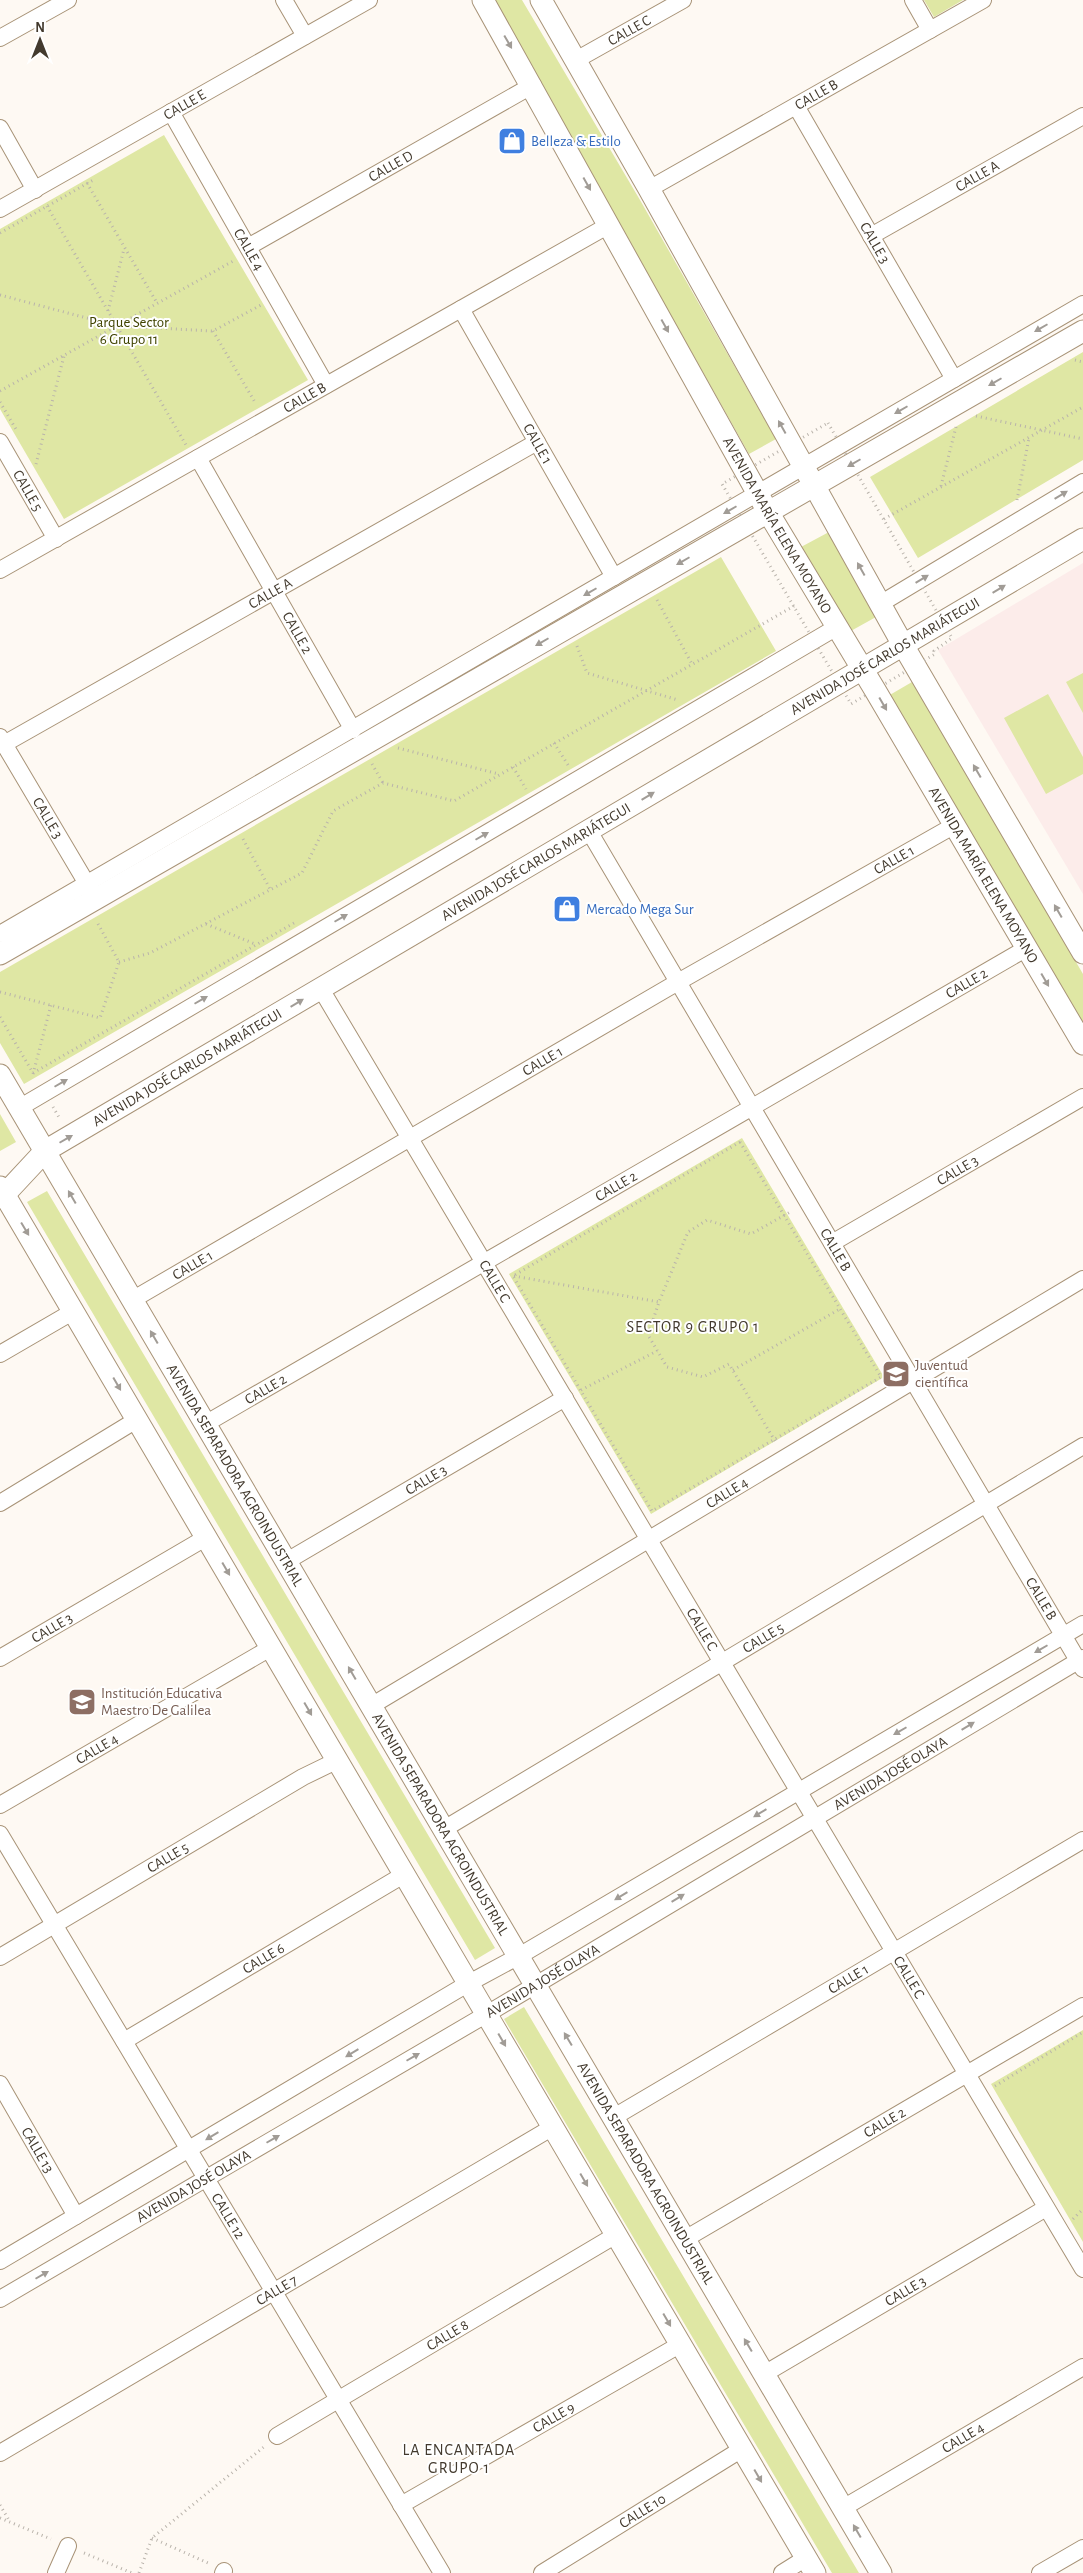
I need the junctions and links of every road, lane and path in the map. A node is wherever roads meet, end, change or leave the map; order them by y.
1 (68, 0) edge
2 (284, 0) edge
3 (369, 0) edge
4 (483, 0) edge
5 (541, 0) edge
6 (683, 0) edge
7 (913, 0) edge
8 (983, 0) edge
9 (930, 30) junction
10 (305, 36) junction
11 (0, 38) edge
12 (576, 60) junction
13 (532, 85) junction
14 (796, 106) junction
15 (171, 112) junction
16 (1083, 116) edge
17 (0, 128) edge
18 (104, 174) dead end
19 (86, 184) junction
20 (36, 189) junction
21 (650, 189) junction
22 (47, 206) junction
23 (0, 209) edge
24 (609, 225) junction
25 (0, 234) edge
26 (871, 236) junction
27 (125, 248) junction
28 (249, 249) junction
29 (230, 252) dead end
30 (234, 260) junction
31 (239, 268) dead end
32 (0, 295) edge
33 (256, 298) dead end
34 (157, 303) junction
35 (1083, 304) edge
36 (261, 305) junction
37 (461, 309) junction
38 (108, 311) junction
39 (265, 313) dead end
40 (117, 326) junction
41 (213, 331) junction
42 (1083, 331) edge
43 (64, 355) junction
44 (1072, 359) dead end
45 (1083, 362) edge
46 (954, 379) junction
47 (326, 385) junction
48 (0, 391) edge
49 (265, 401) dead end
50 (0, 402) edge
51 (257, 405) junction
52 (1083, 407) edge
53 (249, 410) dead end
54 (975, 416) dead end
55 (956, 426) dead end
56 (1042, 430) junction
57 (18, 433) dead end
58 (1029, 437) junction
59 (1083, 439) edge
60 (0, 442) edge
61 (537, 442) junction
62 (178, 451) dead end
63 (193, 451) junction
64 (32, 457) dead end
65 (36, 464) junction
66 (804, 467) junction
67 (40, 472) dead end
68 (1083, 482) edge
69 (814, 486) junction
70 (941, 486) junction
71 (1016, 502) dead end
72 (763, 503) junction
73 (884, 519) dead end
74 (56, 539) junction
75 (1083, 539) edge
76 (0, 570) edge
77 (614, 578) junction
78 (273, 591) junction
79 (657, 599) dead end
80 (880, 604) junction
81 (794, 606) dead end
82 (806, 627) dead end
83 (837, 627) junction
84 (797, 632) dead end
85 (903, 645) junction
86 (576, 646) dead end
87 (692, 664) junction
88 (863, 669) junction
89 (646, 691) junction
90 (687, 696) dead end
91 (679, 700) junction
92 (670, 705) dead end
93 (353, 730) junction
94 (2, 740) edge
95 (554, 743) junction
96 (398, 748) dead end
97 (576, 760) dead end
98 (372, 764) dead end
99 (568, 765) junction
100 (513, 767) junction
101 (559, 770) dead end
102 (500, 774) junction
103 (383, 783) junction
104 (534, 784) dead end
105 (526, 789) junction
106 (518, 794) dead end
107 (955, 825) junction
108 (589, 831) junction
109 (242, 838) dead end
110 (270, 889) junction
111 (92, 892) junction
112 (298, 920) dead end
113 (96, 922) dead end
114 (205, 924) junction
115 (0, 934) edge
116 (256, 945) junction
117 (1027, 948) junction
118 (1083, 953) edge
119 (0, 954) edge
120 (119, 962) junction
121 (678, 982) junction
122 (321, 989) junction
123 (0, 992) edge
124 (0, 1017) edge
125 (1083, 1044) edge
126 (0, 1075) edge
127 (1083, 1098) edge
128 (19, 1108) junction
129 (752, 1108) junction
130 (410, 1138) junction
131 (45, 1152) junction
132 (1, 1193) edge
133 (808, 1202) junction
134 (784, 1215) junction
135 (832, 1242) junction
136 (484, 1263) junction
137 (514, 1276) junction
138 (1083, 1279) edge
139 (132, 1300) junction
140 (659, 1302) junction
141 (840, 1309) junction
142 (74, 1312) junction
143 (658, 1351) junction
144 (0, 1354) edge
145 (733, 1370) junction
146 (913, 1381) junction
147 (581, 1390) junction
148 (565, 1398) junction
149 (138, 1420) junction
150 (206, 1424) junction
151 (774, 1440) junction
152 (1083, 1446) edge
153 (785, 1458) junction
154 (0, 1503) edge
155 (986, 1505) junction
156 (207, 1537) junction
157 (649, 1539) junction
158 (287, 1561) junction
159 (1083, 1624) edge
160 (1063, 1636) junction
161 (272, 1647) junction
162 (0, 1658) edge
163 (722, 1662) junction
164 (1081, 1663) edge
165 (372, 1706) junction
166 (338, 1760) junction
167 (797, 1791) junction
168 (0, 1805) edge
169 (814, 1817) junction
170 (444, 1829) junction
171 (0, 1834) edge
172 (1083, 1840) edge
173 (405, 1874) junction
174 (55, 1926) junction
175 (894, 1952) junction
176 (519, 1956) junction
177 (0, 1957) edge
178 (469, 1983) junction
179 (535, 1984) junction
180 (1083, 2006) edge
181 (487, 2014) junction
182 (1083, 2032) edge
183 (124, 2041) junction
184 (967, 2074) junction
185 (0, 2084) edge
186 (999, 2093) dead end
187 (614, 2117) junction
188 (553, 2127) junction
189 (189, 2150) junction
190 (206, 2179) junction
191 (1046, 2208) junction
192 (1083, 2209) edge
193 (1068, 2211) dead end
194 (76, 2216) junction
195 (1073, 2219) junction
196 (1078, 2227) dead end
197 (616, 2235) junction
198 (685, 2239) junction
199 (0, 2261) edge
200 (1083, 2269) edge
201 (274, 2292) junction
202 (0, 2299) edge
203 (680, 2344) junction
204 (1083, 2367) edge
205 (764, 2374) junction
206 (338, 2399) junction
207 (277, 2436) joint
208 (742, 2449) junction
209 (0, 2452) edge
210 (0, 2505) edge
211 (401, 2505) junction
212 (843, 2508) junction
213 (10, 2522) dead end
214 (152, 2538) junction
215 (68, 2546) dead end
216 (1083, 2548) edge
217 (810, 2566) edge
218 (224, 2572) edge
219 (56, 2573) edge
220 (138, 2573) edge
221 (442, 2573) edge
222 (542, 2573) edge
223 (782, 2573) edge
224 (881, 2573) edge
225 (1040, 2573) edge

1 - 11 street
2 - 10 street
3 - 10 street, CALLE E
4 -> 13 street, AVENIDA MARÍA ELENA MOYANO
5 - 12 street
6 - 12 street, CALLE C
7 - 9 street
8 - 9 street, CALLE B
9 - 14 street, CALLE B
10 - 15 street, CALLE E
12 - 21 street
13 -> 24 street, AVENIDA MARÍA ELENA MOYANO
13 - 28 street, CALLE D
14 - 21 street, CALLE B
14 - 26 street, CALLE 3
15 - 20 street, CALLE E
15 - 28 street, CALLE 4
16 - 26 street, CALLE A
17 - 20 street
18 - 19 path
19 - 22 path
19 - 27 path
20 - 22 path
20 - 23 street, CALLE E
66 -> 21 street
22 - 25 path
22 - 38 path
24 - 37 street, CALLE B
24 -> 72 street, AVENIDA MARÍA ELENA MOYANO
26 - 46 street, CALLE 3
27 - 34 path
27 - 38 path
28 - 30 path
28 - 47 street, CALLE 4
29 - 30 path
30 - 31 path
30 - 34 path
32 - 40 path
33 - 36 path
34 - 40 path
35 -> 46 street
36 - 39 path
36 - 41 path
37 - 47 street, CALLE B
37 - 61 street, CALLE 1
38 - 40 path
40 - 41 path
40 - 43 path
40 - 63 path
41 - 51 path
42 -> 69 street
43 - 48 path
43 - 65 path
44 - 45 path
46 -> 66 street
47 - 63 street, CALLE B
49 - 51 path
50 - 57 path
51 - 53 path
52 - 56 path
54 - 56 path
55 - 70 path
56 - 58 path
56 - 59 path
58 - 70 path
58 - 71 path
60 - 74 street, CALLE 5
61 - 77 street, CALLE 1
61 - 78 street, CALLE A
62 - 63 path
63 - 74 street, CALLE B
63 - 78 street, CALLE 2
64 - 65 path
65 - 67 path
66 - 69 street
66 - 72 street
80 -> 68 street
69 - 72 street
80 -> 69 street
70 - 73 path
72 -> 77 street
72 - 83 street, AVENIDA MARÍA ELENA MOYANO
72 -> 111 street
74 - 76 street, CALLE B
85 -> 75 street, AVENIDA JOSÉ CARLOS MARIÁTEGUI
77 -> 93 street
78 - 93 street, CALLE 2
78 - 94 street, CALLE A
79 - 87 path
80 - 85 street
81 - 87 path
82 - 84 path
83 - 88 street, AVENIDA MARÍA ELENA MOYANO
128 -> 83 street
85 - 88 street, AVENIDA JOSÉ CARLOS MARIÁTEGUI
118 -> 85 street
86 - 89 path
87 - 89 path
88 -> 107 street, AVENIDA MARÍA ELENA MOYANO
108 -> 88 street, AVENIDA JOSÉ CARLOS MARIÁTEGUI
89 - 91 path
89 - 95 path
90 - 91 path
91 - 92 path
93 - 111 street
94 - 111 street, CALLE 3
95 - 99 path
95 - 100 path
96 - 102 path
97 - 99 path
98 - 103 path
99 - 101 path
100 - 102 path
100 - 105 path
102 - 103 path
103 - 110 path
104 - 105 path
105 - 106 path
107 - 117 street, AVENIDA MARÍA ELENA MOYANO
107 - 121 street, CALLE 1
108 - 121 street, CALLE B
108 - 122 street, AVENIDA JOSÉ CARLOS MARIÁTEGUI
109 - 110 path
110 - 114 path
111 - 115 street
111 - 119 street
112 - 116 path
113 - 120 path
114 - 116 path
114 - 120 path
116 - 124 path
117 -> 125 street, AVENIDA MARÍA ELENA MOYANO
117 - 129 street, CALLE 2
120 - 123 path
121 - 129 street, CALLE B
121 - 130 street, CALLE 1
122 - 130 street, CALLE C
131 -> 122 street, AVENIDA JOSÉ CARLOS MARIÁTEGUI
126 - 128 street, AVENIDA SEPARADORA AGROINDUSTRIAL
127 - 135 street, CALLE 3
128 - 131 street, AVENIDA SEPARADORA AGROINDUSTRIAL
129 - 133 street, CALLE B
129 - 136 street, CALLE 2
130 - 136 street, CALLE C
130 - 139 street, CALLE 1
131 - 132 street, AVENIDA JOSÉ CARLOS MARIÁTEGUI
139 -> 131 street, AVENIDA SEPARADORA AGROINDUSTRIAL
132 -> 142 street
133 - 134 path
133 - 135 street, CALLE B
134 - 137 path
134 - 140 path
134 - 141 path
135 - 146 street, CALLE B
136 - 137 path
136 - 148 street, CALLE C
136 - 150 street, CALLE 2
137 - 140 path
137 - 147 path
138 - 146 street, CALLE 4
150 -> 139 street, AVENIDA SEPARADORA AGROINDUSTRIAL
140 - 143 path
141 - 145 path
141 - 151 path
142 - 144 street
142 -> 149 street
143 - 145 path
143 - 147 path
145 - 151 path
146 - 153 street, CALLE 4
146 - 155 street, CALLE B
147 - 148 path
147 - 151 path
148 - 157 street, CALLE C
148 - 158 street, CALLE 3
149 - 154 street
149 - 156 street
150 - 158 street, AVENIDA SEPARADORA AGROINDUSTRIAL
151 - 153 path
152 - 155 street, CALLE 5
153 - 157 street, CALLE 4
155 - 160 street, CALLE B
155 - 163 street, CALLE 5
156 -> 161 street
156 - 162 street, CALLE 3
157 - 163 street, CALLE C
157 - 165 street, CALLE 4
165 -> 158 street, AVENIDA SEPARADORA AGROINDUSTRIAL
159 - 160 street, AVENIDA JOSÉ OLAYA
160 - 164 street, CALLE B
160 -> 167 street, AVENIDA JOSÉ OLAYA
161 -> 166 street
161 - 168 street, CALLE 4
163 - 167 street, CALLE C
163 - 170 street, CALLE 5
169 -> 164 street, AVENIDA JOSÉ OLAYA
165 - 170 street, AVENIDA SEPARADORA AGROINDUSTRIAL
166 - 173 street
166 - 174 street, CALLE 5
167 - 169 street, CALLE C
167 -> 176 street, AVENIDA JOSÉ OLAYA
169 - 175 street, CALLE C
179 -> 169 street, AVENIDA JOSÉ OLAYA
170 - 176 street, AVENIDA SEPARADORA AGROINDUSTRIAL
171 - 174 street, CALLE 12
172 - 175 street, CALLE 1
173 - 178 street
173 - 183 street, CALLE 6
174 - 177 street, CALLE 5
174 - 183 street, CALLE 12
175 - 184 street, CALLE C
175 - 187 street, CALLE 1
176 - 178 street, AVENIDA JOSÉ OLAYA
176 - 179 street, AVENIDA SEPARADORA AGROINDUSTRIAL
178 - 181 street
178 -> 189 street, AVENIDA JOSÉ OLAYA
179 - 181 street, AVENIDA JOSÉ OLAYA
187 -> 179 street, AVENIDA SEPARADORA AGROINDUSTRIAL
180 - 184 street, CALLE 2
181 -> 188 street
190 -> 181 street, AVENIDA JOSÉ OLAYA
182 - 186 path
183 - 189 street, CALLE 12
184 - 191 street, CALLE C
184 - 198 street, CALLE 2
185 - 194 street, CALLE 13
187 - 198 street, AVENIDA SEPARADORA AGROINDUSTRIAL
188 -> 197 street
188 - 201 street, CALLE 7
189 - 190 street, CALLE 12
189 - 194 street, AVENIDA JOSÉ OLAYA
190 - 201 street, CALLE 12
202 -> 190 street, AVENIDA JOSÉ OLAYA
191 - 200 street, CALLE C
191 - 205 street, CALLE 3
192 - 195 path
193 - 195 path
194 - 199 street, AVENIDA JOSÉ OLAYA
195 - 196 path
197 -> 203 street
197 - 206 street, CALLE 8
205 -> 198 street, AVENIDA SEPARADORA AGROINDUSTRIAL
201 - 206 street, CALLE 12
201 - 209 street, CALLE 7
203 - 208 street
203 - 211 street, CALLE 9
204 - 212 street, CALLE 4
205 - 212 street, AVENIDA SEPARADORA AGROINDUSTRIAL
206 - 207 street, CALLE 8
206 - 211 street, CALLE 12
207 - 214 path
208 -> 217 street
208 - 222 street, CALLE 10
210 - 213 path
211 - 221 street, CALLE 12
224 -> 212 street, AVENIDA SEPARADORA AGROINDUSTRIAL
214 - 218 path
214 - 220 path
215 - 219 street
216 - 225 street
217 - 223 street

